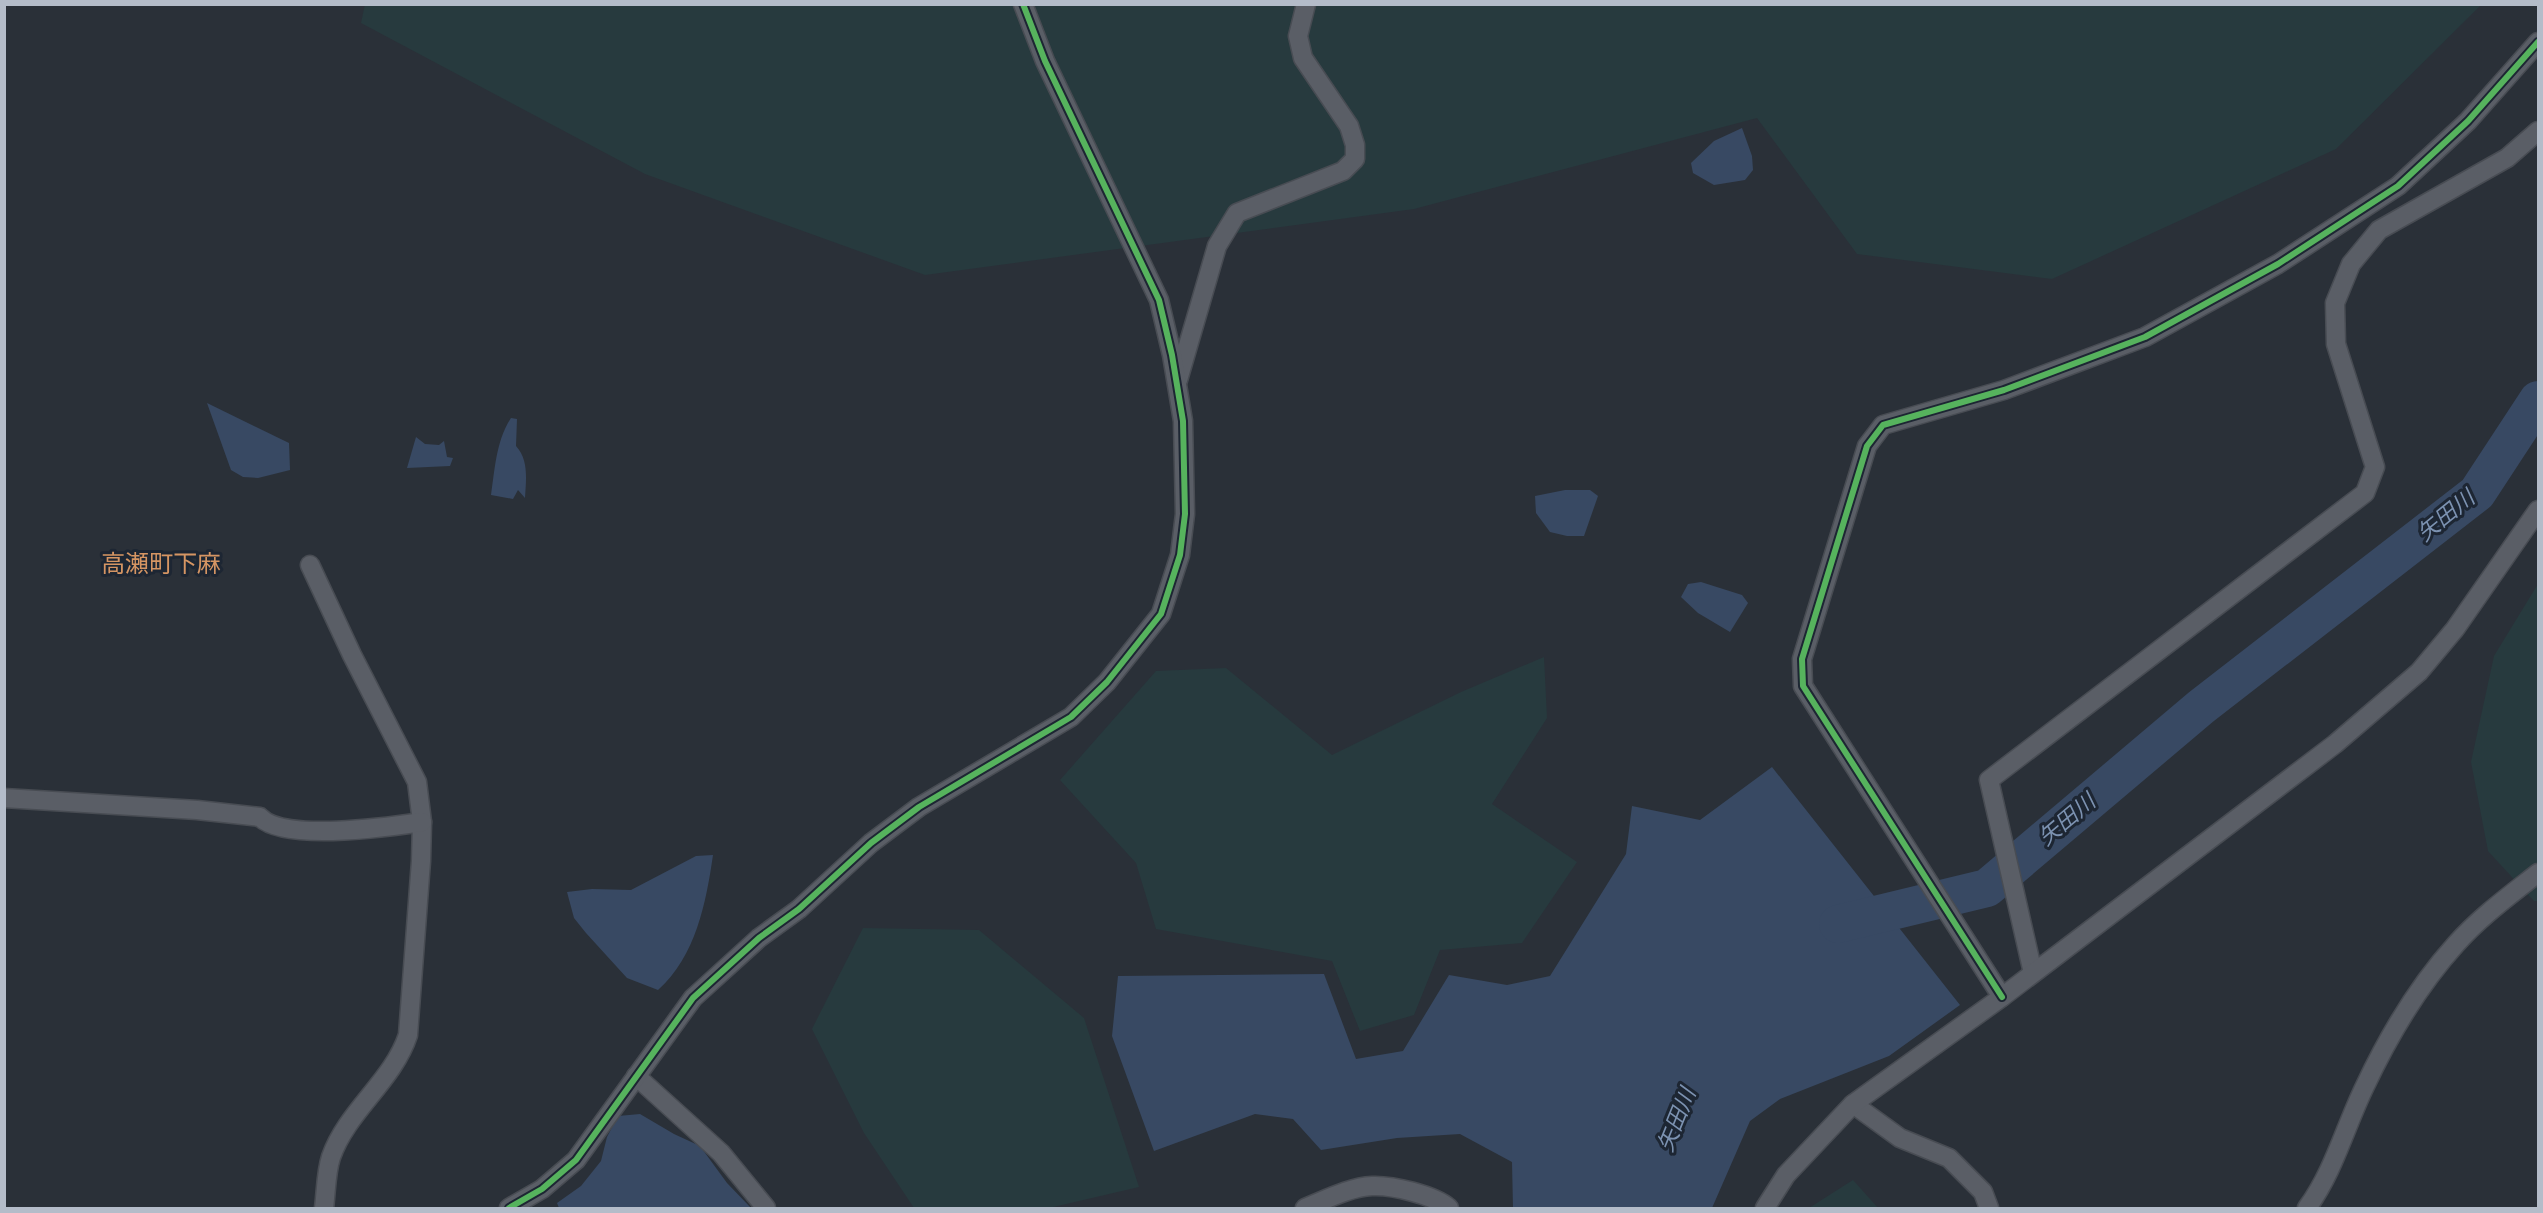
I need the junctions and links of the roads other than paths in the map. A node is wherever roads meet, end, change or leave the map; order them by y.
1 (1023, 4) edge
2 (1306, 4) edge
3 (2538, 42) edge
4 (2538, 131) edge
5 (1176, 384) junction
6 (2538, 510) edge
7 (310, 565) dead end
8 (4, 798) edge
9 (422, 822) junction
10 (2538, 873) edge
11 (2033, 973) junction
12 (2002, 997) junction
13 (636, 1076) junction
14 (1852, 1104) junction
15 (324, 1209) edge
16 (509, 1209) edge
17 (766, 1209) edge
18 (1305, 1209) edge
19 (1449, 1209) edge
20 (1765, 1209) edge
21 (1989, 1209) edge
22 (2307, 1209) edge

1 - 5 street
2 - 5 street
3 - 12 street
4 - 11 street
5 - 13 street
6 - 11 street
7 - 9 street
8 - 9 street
9 - 15 street
10 - 22 street
11 - 12 street
12 - 14 street
13 - 16 street
13 - 17 street
14 - 20 street
14 - 21 street
18 - 19 street

